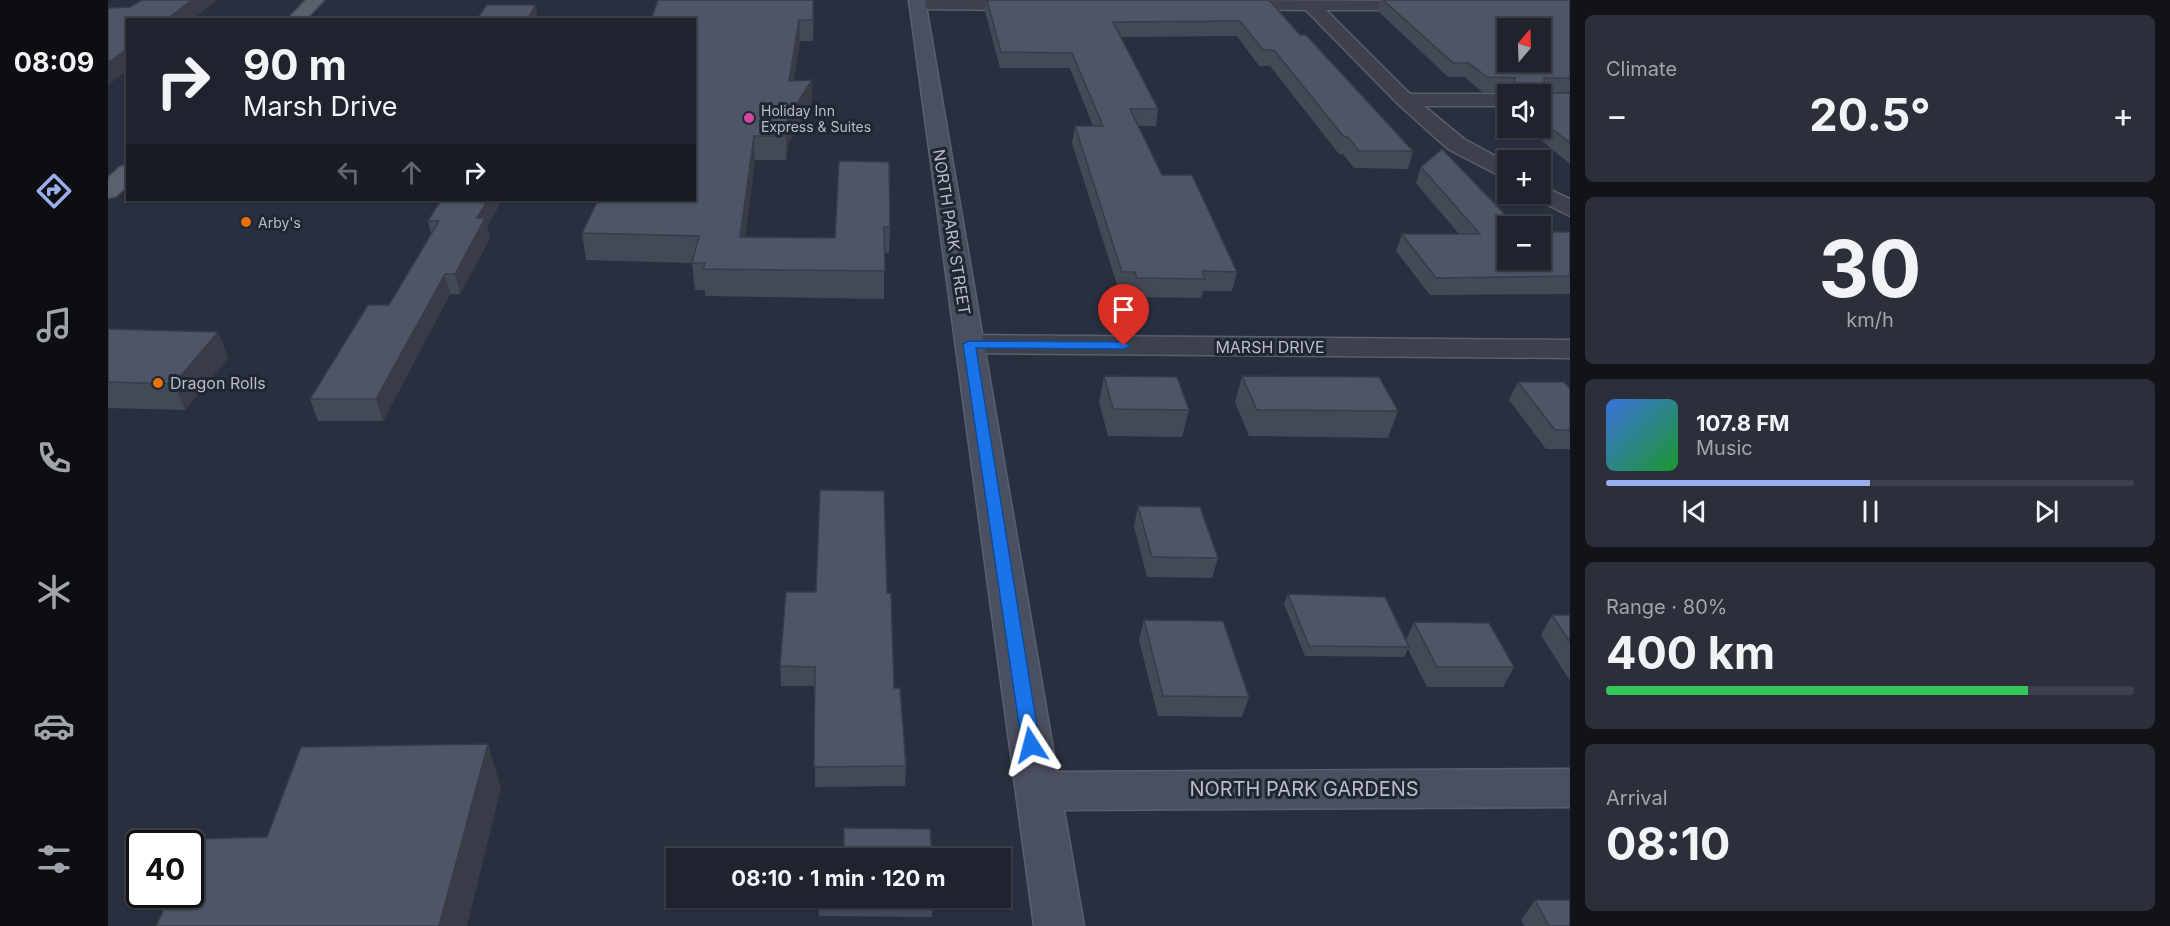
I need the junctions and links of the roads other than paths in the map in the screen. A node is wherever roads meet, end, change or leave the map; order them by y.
1 (316, 0) edge
2 (917, 2) edge
3 (1052, 5) edge
4 (1205, 5) edge
5 (1441, 5) edge
6 (1312, 6) junction
7 (297, 18) edge
8 (1405, 100) junction
9 (1497, 100) edge
10 (1497, 168) edge
11 (126, 174) edge
12 (108, 190) edge
13 (1551, 198) edge
14 (1570, 209) edge
15 (969, 344) junction
16 (1570, 349) edge
17 (1570, 788) edge
18 (1038, 791) junction
19 (1059, 926) edge

1 - 7 main road
2 - 3 street
2 - 15 street, NORTH PARK STREET
4 - 6 street
5 - 6 street
6 - 8 street
8 - 9 street
8 - 10 street
11 - 12 main road
13 - 14 street
15 - 16 street, MARSH DRIVE
15 - 18 street, NORTH PARK STREET
17 - 18 street, NORTH PARK GARDENS
18 - 19 street, NORTH PARK STREET

